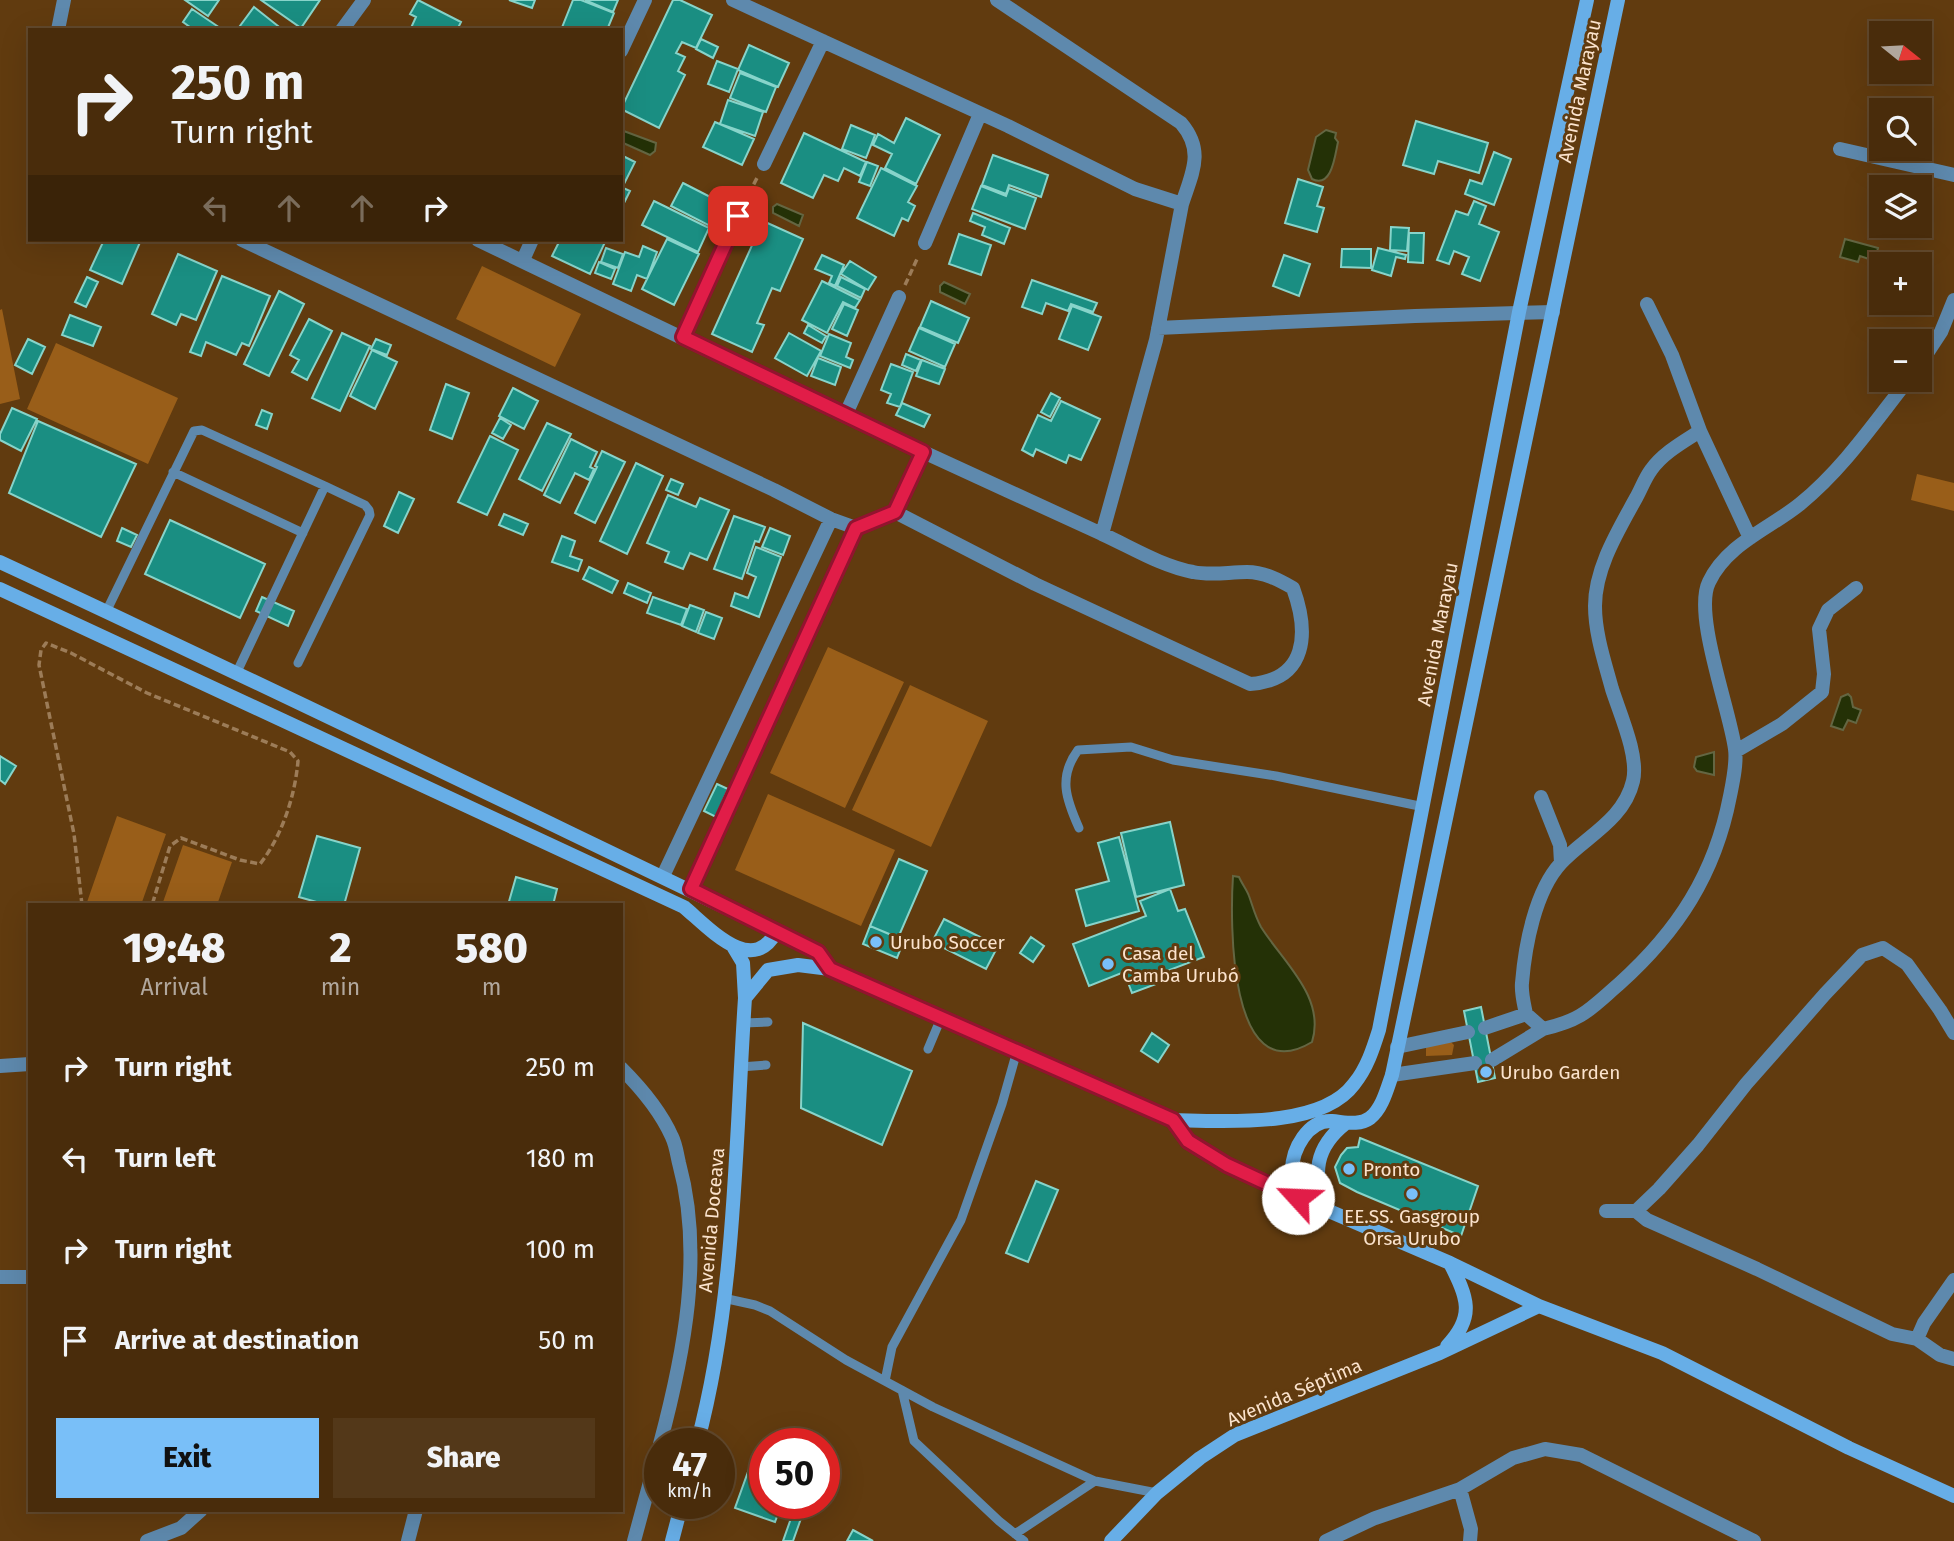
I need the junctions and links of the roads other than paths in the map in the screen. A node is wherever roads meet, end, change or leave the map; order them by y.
1 (64, 0) edge
2 (364, 0) edge
3 (645, 0) edge
4 (733, 0) edge
5 (997, 0) edge
6 (1587, 0) edge
7 (1618, 0) edge
8 (58, 28) edge
9 (343, 28) edge
10 (823, 41) junction
11 (623, 47) edge
12 (980, 114) junction
13 (1840, 149) dead end
14 (764, 164) road end
15 (1954, 175) edge
16 (1182, 204) junction
17 (738, 216) road end
18 (246, 242) edge
19 (482, 242) edge
20 (531, 242) edge
21 (926, 243) road end
22 (523, 260) junction
23 (899, 297) road end
24 (1954, 300) edge
25 (1647, 304) dead end
26 (1519, 312) junction
27 (1553, 312) junction
28 (1158, 328) junction
29 (683, 337) junction
30 (1932, 346) edge
31 (1899, 392) edge
32 (845, 416) junction
33 (1700, 431) junction
34 (923, 452) junction
35 (173, 472) junction
36 (326, 486) junction
37 (895, 512) junction
38 (831, 519) junction
39 (856, 528) junction
40 (303, 533) junction
41 (1102, 534) junction
42 (1750, 538) junction
43 (0, 562) edge
44 (1856, 588) dead end
45 (0, 589) edge
46 (107, 610) junction
47 (298, 663) dead end
48 (236, 674) junction
49 (1736, 751) junction
50 (1541, 797) dead end
51 (1424, 807) junction
52 (1079, 828) dead end
53 (1561, 863) junction
54 (663, 876) junction
55 (691, 889) junction
56 (776, 932) junction
57 (734, 948) junction
58 (830, 969) junction
59 (745, 998) junction
60 (1526, 1014) junction
61 (941, 1018) junction
62 (768, 1022) dead end
63 (743, 1023) junction
64 (1485, 1028) dead end
65 (1543, 1029) junction
66 (1468, 1032) dead end
67 (1954, 1033) edge
68 (1397, 1047) junction
69 (928, 1049) dead end
70 (1017, 1051) junction
71 (1492, 1060) dead end
72 (1475, 1063) dead end
73 (28, 1064) edge
74 (766, 1065) dead end
75 (0, 1066) edge
76 (740, 1067) junction
77 (623, 1070) edge
78 (1392, 1075) junction
79 (1173, 1120) junction
80 (1346, 1123) junction
81 (1298, 1198) junction
82 (1325, 1210) junction
83 (1606, 1211) dead end
84 (1636, 1211) junction
85 (1450, 1263) junction
86 (0, 1277) edge
87 (28, 1277) edge
88 (1954, 1280) edge
89 (723, 1298) junction
90 (1539, 1306) junction
91 (1917, 1339) junction
92 (1440, 1353) junction
93 (1954, 1359) edge
94 (885, 1381) junction
95 (902, 1390) junction
96 (664, 1428) edge
97 (701, 1428) edge
98 (1095, 1481) junction
99 (1460, 1489) junction
100 (1157, 1493) junction
101 (1954, 1496) edge
102 (644, 1504) edge
103 (199, 1512) edge
104 (415, 1512) edge
105 (678, 1519) edge
106 (1015, 1534) junction
107 (147, 1541) edge
108 (408, 1541) edge
109 (634, 1541) edge
110 (672, 1541) edge
111 (1024, 1541) edge
112 (1111, 1541) edge
113 (1326, 1541) edge
114 (1471, 1541) edge
115 (1754, 1541) edge

1 - 8 street
2 - 9 street
3 - 11 street
4 - 10 street
5 - 16 street
6 - 26 main road, Avenida Marayau
7 - 27 main road, Avenida Marayau
10 - 12 street
10 - 14 street
12 - 16 street
12 - 21 street
13 - 15 street
16 - 28 street
17 - 29 street
18 - 38 street
19 - 22 street
20 - 22 street
22 - 29 street
23 - 32 street
24 - 30 street
25 - 33 street
26 - 27 street
26 - 28 street
26 - 51 main road, Avenida Marayau
27 - 68 main road, Avenida Marayau
28 - 41 street
29 - 32 street
31 - 42 street
32 - 34 street
33 - 42 street
33 - 53 street
34 - 37 street
34 - 41 street
35 - 36 lane
35 - 40 lane
35 - 46 lane
36 - 40 lane
36 - 47 lane
37 - 39 street
37 - 41 street
38 - 39 street
38 - 54 street
39 - 55 street
40 - 48 lane
42 - 49 street
43 - 46 main road
44 - 49 street
45 - 57 main road
46 - 48 main road
48 - 54 main road
49 - 65 street
50 - 53 street
51 - 52 lane
51 - 79 main road, Avenida Marayau
53 - 60 street
54 - 55 main road
55 - 56 main road
56 - 57 main road
56 - 58 main road
57 - 59 main road, Avenida Doceava
58 - 59 main road
58 - 61 main road
59 - 63 main road, Avenida Doceava
60 - 64 street
60 - 65 street
61 - 69 lane
61 - 70 main road
62 - 63 lane
63 - 76 main road, Avenida Doceava
65 - 71 street
66 - 68 street
67 - 84 street
68 - 78 main road, Avenida Marayau
70 - 79 main road
70 - 94 lane
72 - 78 street
73 - 75 street
74 - 76 lane
76 - 89 main road, Avenida Doceava
77 - 96 street
78 - 80 main road, Avenida Marayau
79 - 81 main road
80 - 81 main road, Avenida Marayau
80 - 82 main road
81 - 82 main road
82 - 85 main road
83 - 84 street
84 - 91 street
85 - 90 main road
85 - 92 main road, Avenida Séptima
86 - 87 street
88 - 91 street
89 - 94 lane
89 - 97 main road, Avenida Doceava
90 - 92 main road, Avenida Séptima
90 - 101 main road
91 - 93 street
92 - 100 main road, Avenida Séptima
94 - 95 lane
95 - 98 lane
95 - 106 lane
98 - 100 lane
98 - 106 lane
99 - 113 street
99 - 114 street
99 - 115 street
100 - 112 main road, Avenida Séptima
102 - 109 street
103 - 107 street
104 - 108 street
105 - 110 main road
106 - 111 lane

